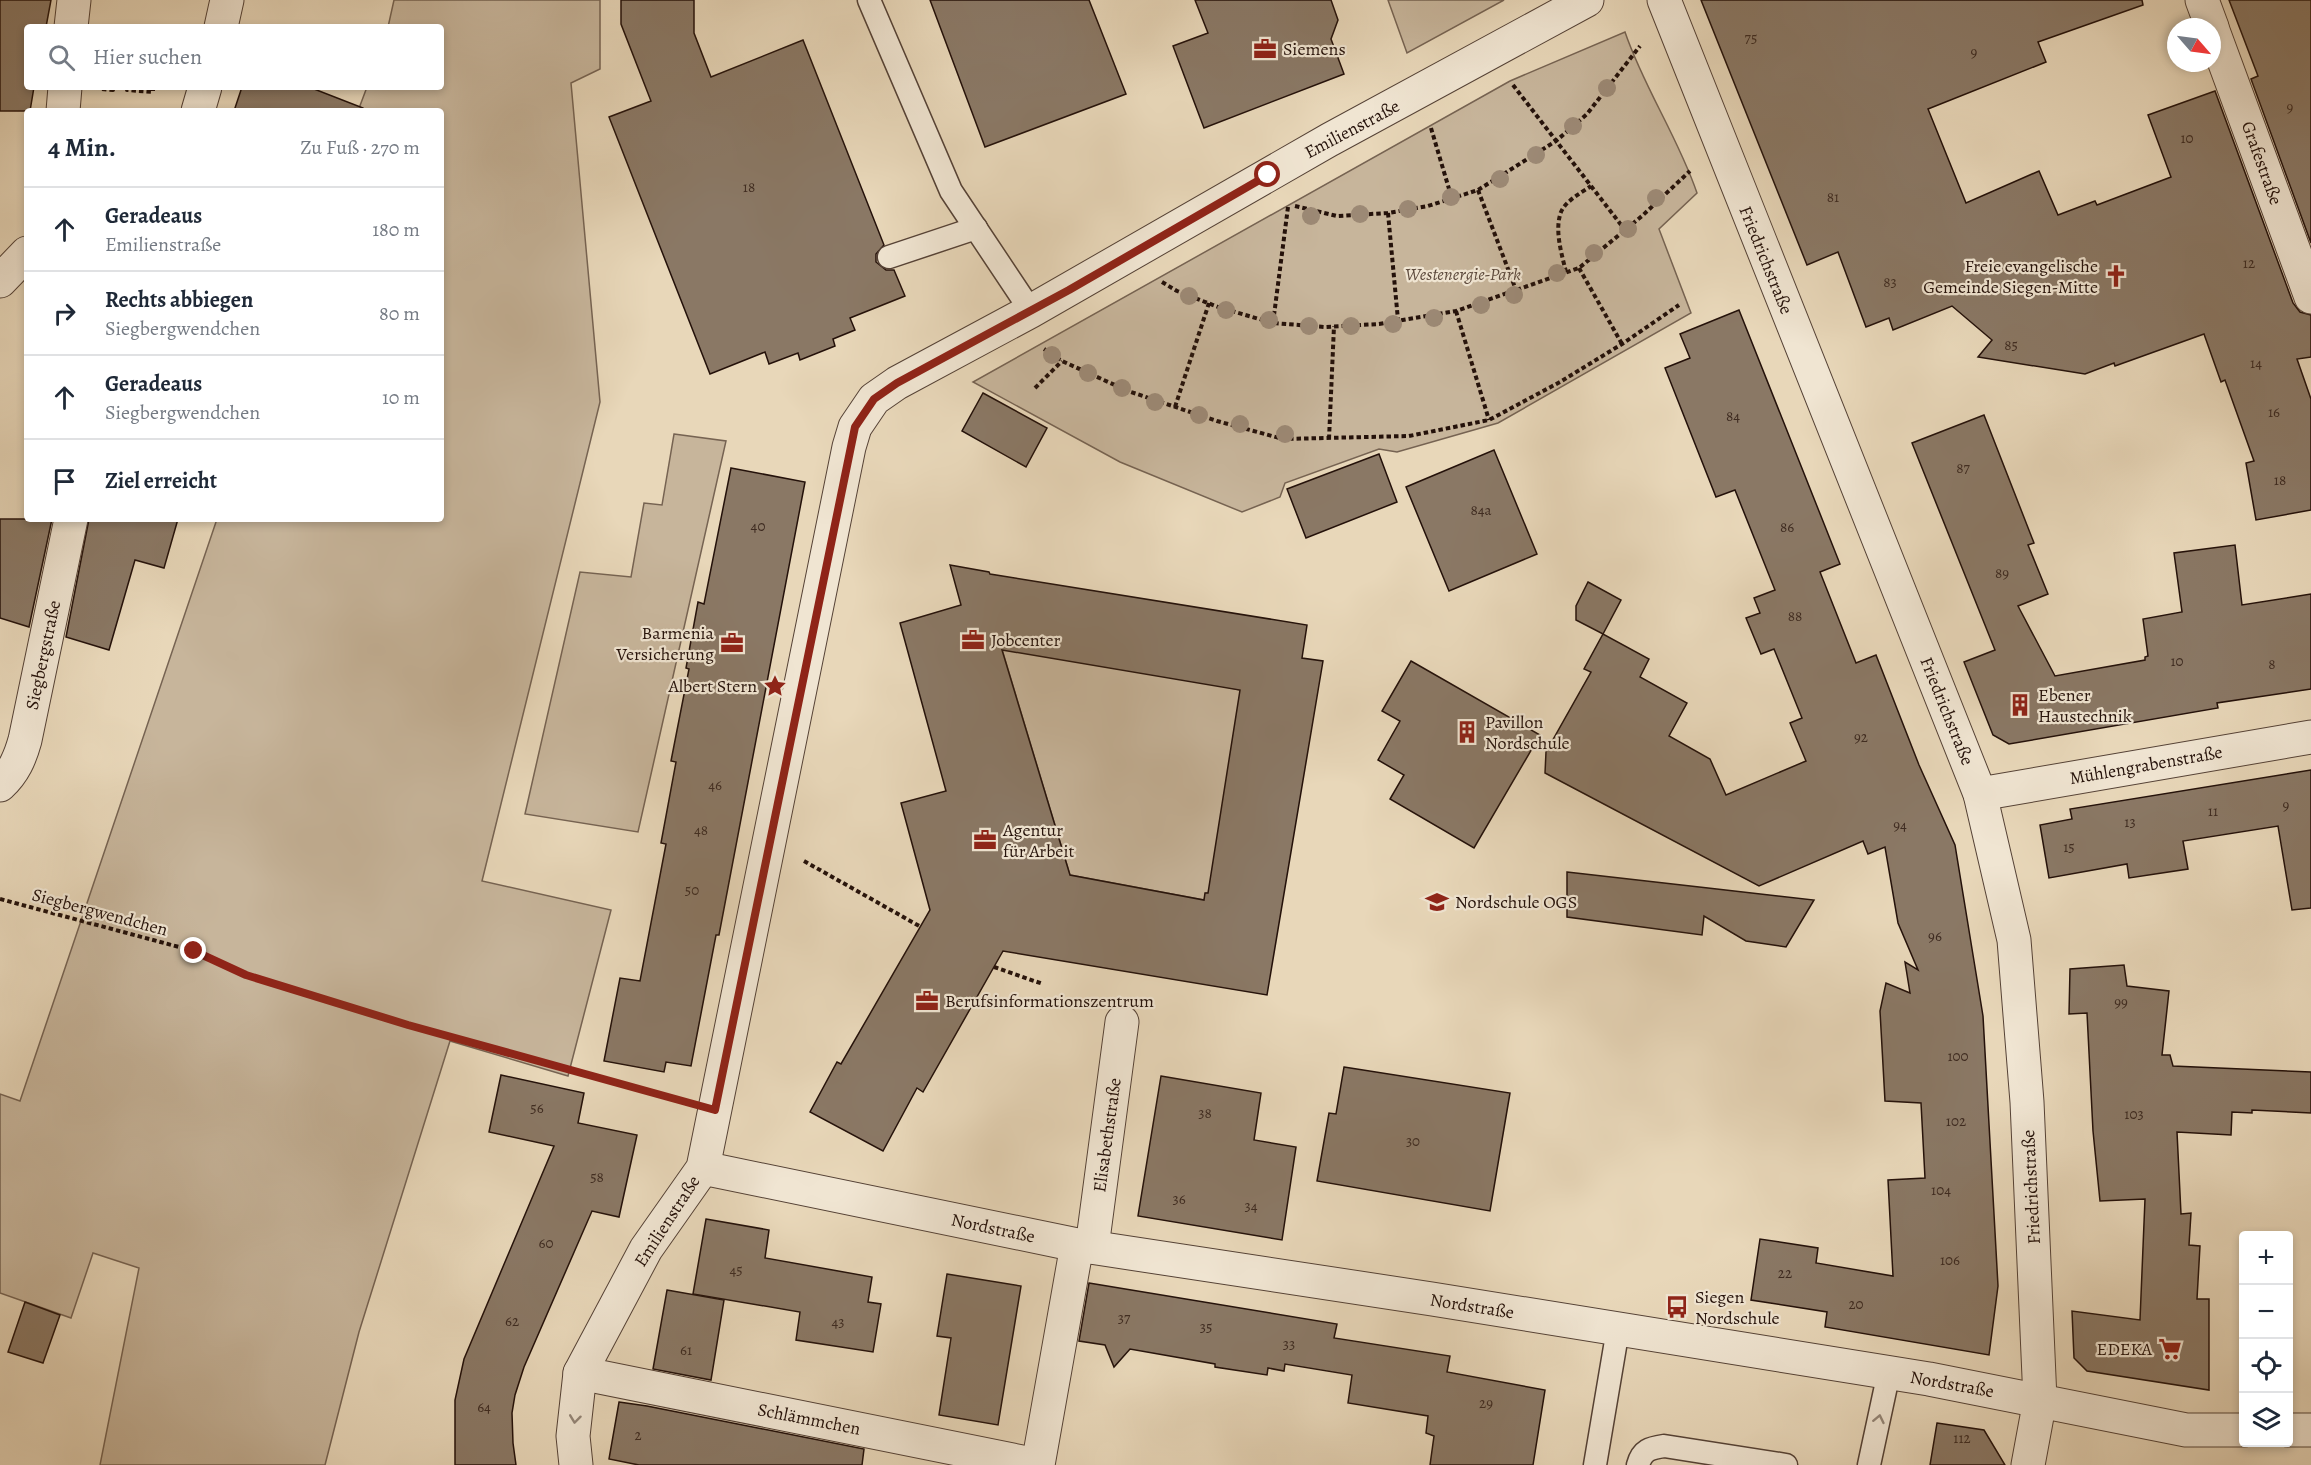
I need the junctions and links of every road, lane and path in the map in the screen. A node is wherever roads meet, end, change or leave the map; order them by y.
1 (74, 0) edge
2 (227, 0) edge
3 (869, 0) edge
4 (1587, 0) edge
5 (2202, 0) edge
6 (1665, 2) edge
7 (2208, 18) edge
8 (71, 24) edge
9 (222, 24) edge
10 (2221, 52) edge
11 (1490, 53) junction
12 (65, 90) edge
13 (127, 90) edge
14 (153, 90) edge
15 (204, 90) edge
16 (1417, 94) junction
17 (63, 108) edge
18 (199, 108) edge
19 (1717, 136) junction
20 (1556, 141) junction
21 (1591, 186) junction
22 (1479, 190) junction
23 (1452, 199) junction
24 (1388, 213) junction
25 (976, 228) junction
26 (1625, 230) junction
27 (1129, 255) junction
28 (24, 256) edge
29 (889, 257) dead end
30 (1579, 268) junction
31 (1566, 272) junction
32 (0, 281) edge
33 (1516, 291) junction
34 (2311, 297) edge
35 (1209, 303) junction
36 (1679, 305) dead end
37 (1456, 311) junction
38 (1022, 316) junction
39 (1398, 320) junction
40 (1273, 322) junction
41 (1334, 326) junction
42 (1622, 344) junction
43 (1062, 362) junction
44 (1035, 388) dead end
45 (1175, 407) junction
46 (1489, 420) junction
47 (1329, 439) junction
48 (70, 522) edge
49 (2311, 737) edge
50 (0, 785) edge
51 (1980, 794) junction
52 (769, 842) junction
53 (0, 898) edge
54 (921, 927) dead end
55 (994, 967) dead end
56 (1043, 984) dead end
57 (1122, 1022) dead end
58 (715, 1110) junction
59 (703, 1168) junction
60 (1085, 1246) junction
61 (1618, 1329) junction
62 (1889, 1372) junction
63 (580, 1374) junction
64 (2040, 1400) junction
65 (2239, 1430) edge
66 (2293, 1430) edge
67 (2311, 1430) edge
68 (576, 1465) edge
69 (1038, 1465) edge
70 (1595, 1465) edge
71 (1638, 1465) edge
72 (1786, 1465) edge
73 (1869, 1465) edge
74 (2028, 1465) edge

1 - 8 street
2 - 9 street
3 - 25 lane
4 - 11 street, Emilienstraße
5 - 7 street, Grafestraße
6 - 19 street, Friedrichstraße
6 - 20 path
10 - 34 street, Grafestraße
11 - 16 street, Emilienstraße
11 - 20 path
12 - 17 street
13 - 14 path
15 - 18 street
16 - 23 path
16 - 27 street, Emilienstraße
19 - 26 path
19 - 51 street, Friedrichstraße
20 - 21 path
20 - 22 path
21 - 26 path
21 - 31 path
22 - 23 path
22 - 33 path
23 - 24 path
24 - 39 path
24 - 40 path
25 - 29 lane
25 - 38 lane
26 - 30 path
27 - 35 path
27 - 38 street, Emilienstraße
28 - 32 street
30 - 31 path
30 - 42 path
31 - 33 path
33 - 37 path
35 - 40 path
35 - 45 path
36 - 42 path
37 - 39 path
37 - 46 path
38 - 43 path
38 - 52 street, Emilienstraße
39 - 41 path
40 - 41 path
41 - 47 path
42 - 46 path
43 - 44 path
43 - 45 path
45 - 47 path
46 - 47 path
48 - 50 street, Siegbergstraße
49 - 51 street, Mühlengrabenstraße
51 - 64 street, Friedrichstraße
52 - 54 path
52 - 58 street, Emilienstraße
53 - 58 path, Siegbergwendchen
55 - 56 path
57 - 60 street, Elisabethstraße
58 - 59 street, Emilienstraße
59 - 60 street, Nordstraße
59 - 63 street, Emilienstraße
60 - 61 street, Nordstraße
60 - 69 street, Elisabethstraße
61 - 62 street, Nordstraße
61 - 70 lane
62 - 64 street, Nordstraße
73 -> 62 lane
63 -> 68 street, Emilienstraße
63 - 69 street, Schlämmchen
64 - 65 street, Nordstraße
64 - 74 street, Friedrichstraße
66 - 67 street
71 - 72 lane

